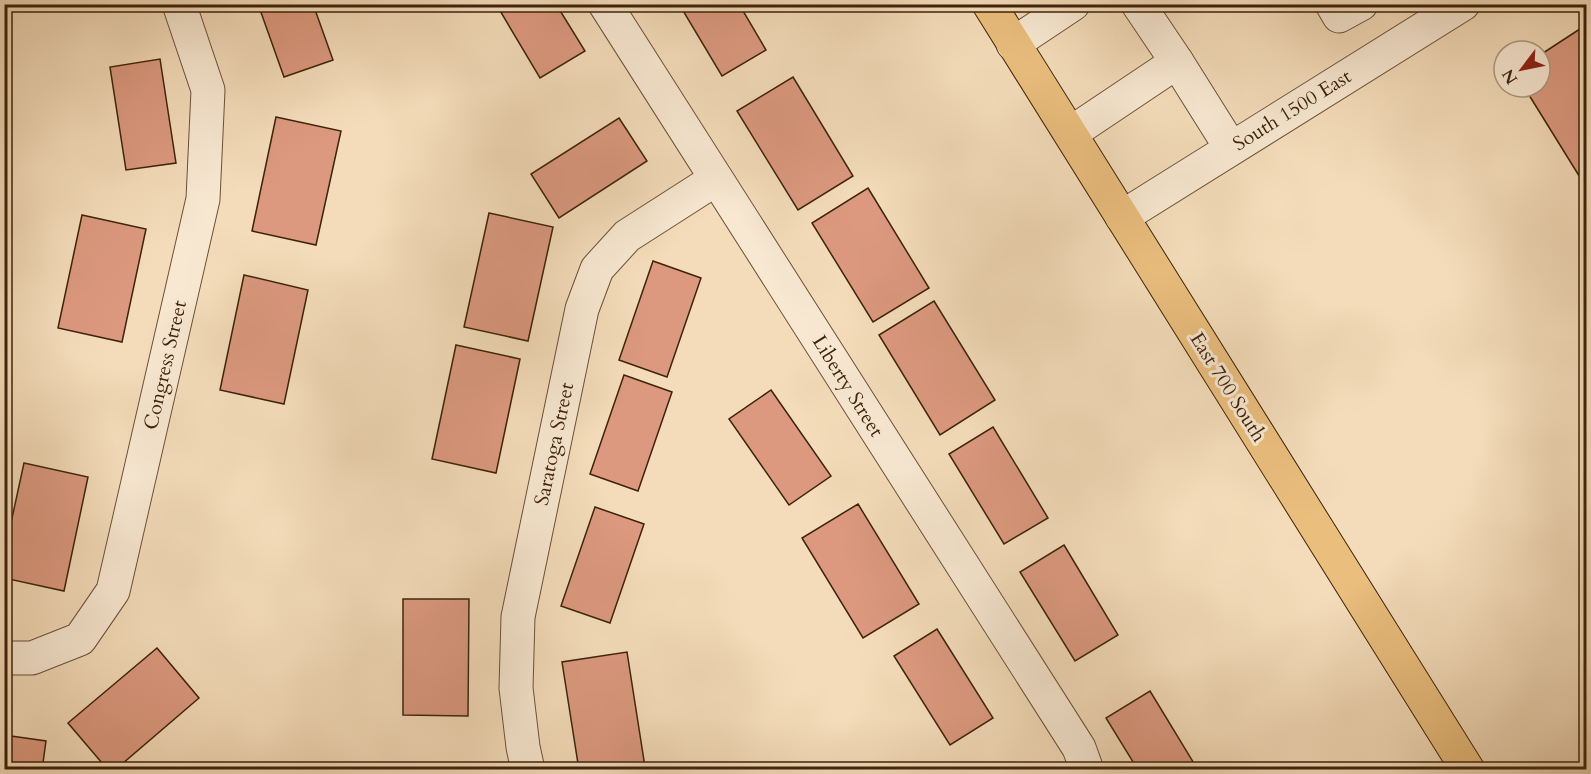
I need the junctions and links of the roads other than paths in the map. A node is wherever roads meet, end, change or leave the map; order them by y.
1 (179, 4) edge
2 (605, 4) edge
3 (988, 4) edge
4 (1073, 4) edge
5 (1138, 4) edge
6 (1332, 4) edge
7 (1361, 4) edge
8 (1445, 9) edge
9 (1013, 44) junction
10 (1177, 62) junction
11 (1071, 133) junction
12 (1231, 148) junction
13 (716, 178) junction
14 (1122, 217) junction
15 (4, 658) edge
16 (528, 770) edge
17 (1087, 770) edge
18 (1468, 770) edge

1 - 15 street, Congress Street
2 - 13 street, Liberty Street
3 - 9 main road, East 700 South
4 - 9 street
5 - 10 street
6 - 7 street
8 - 12 street, South 1500 East
9 - 11 main road, East 700 South
10 - 11 street
10 - 12 street
11 - 14 main road, East 700 South
12 - 14 street, South 1500 East
13 - 16 street, Saratoga Street
13 - 17 street, Liberty Street
14 - 18 main road, East 700 South

